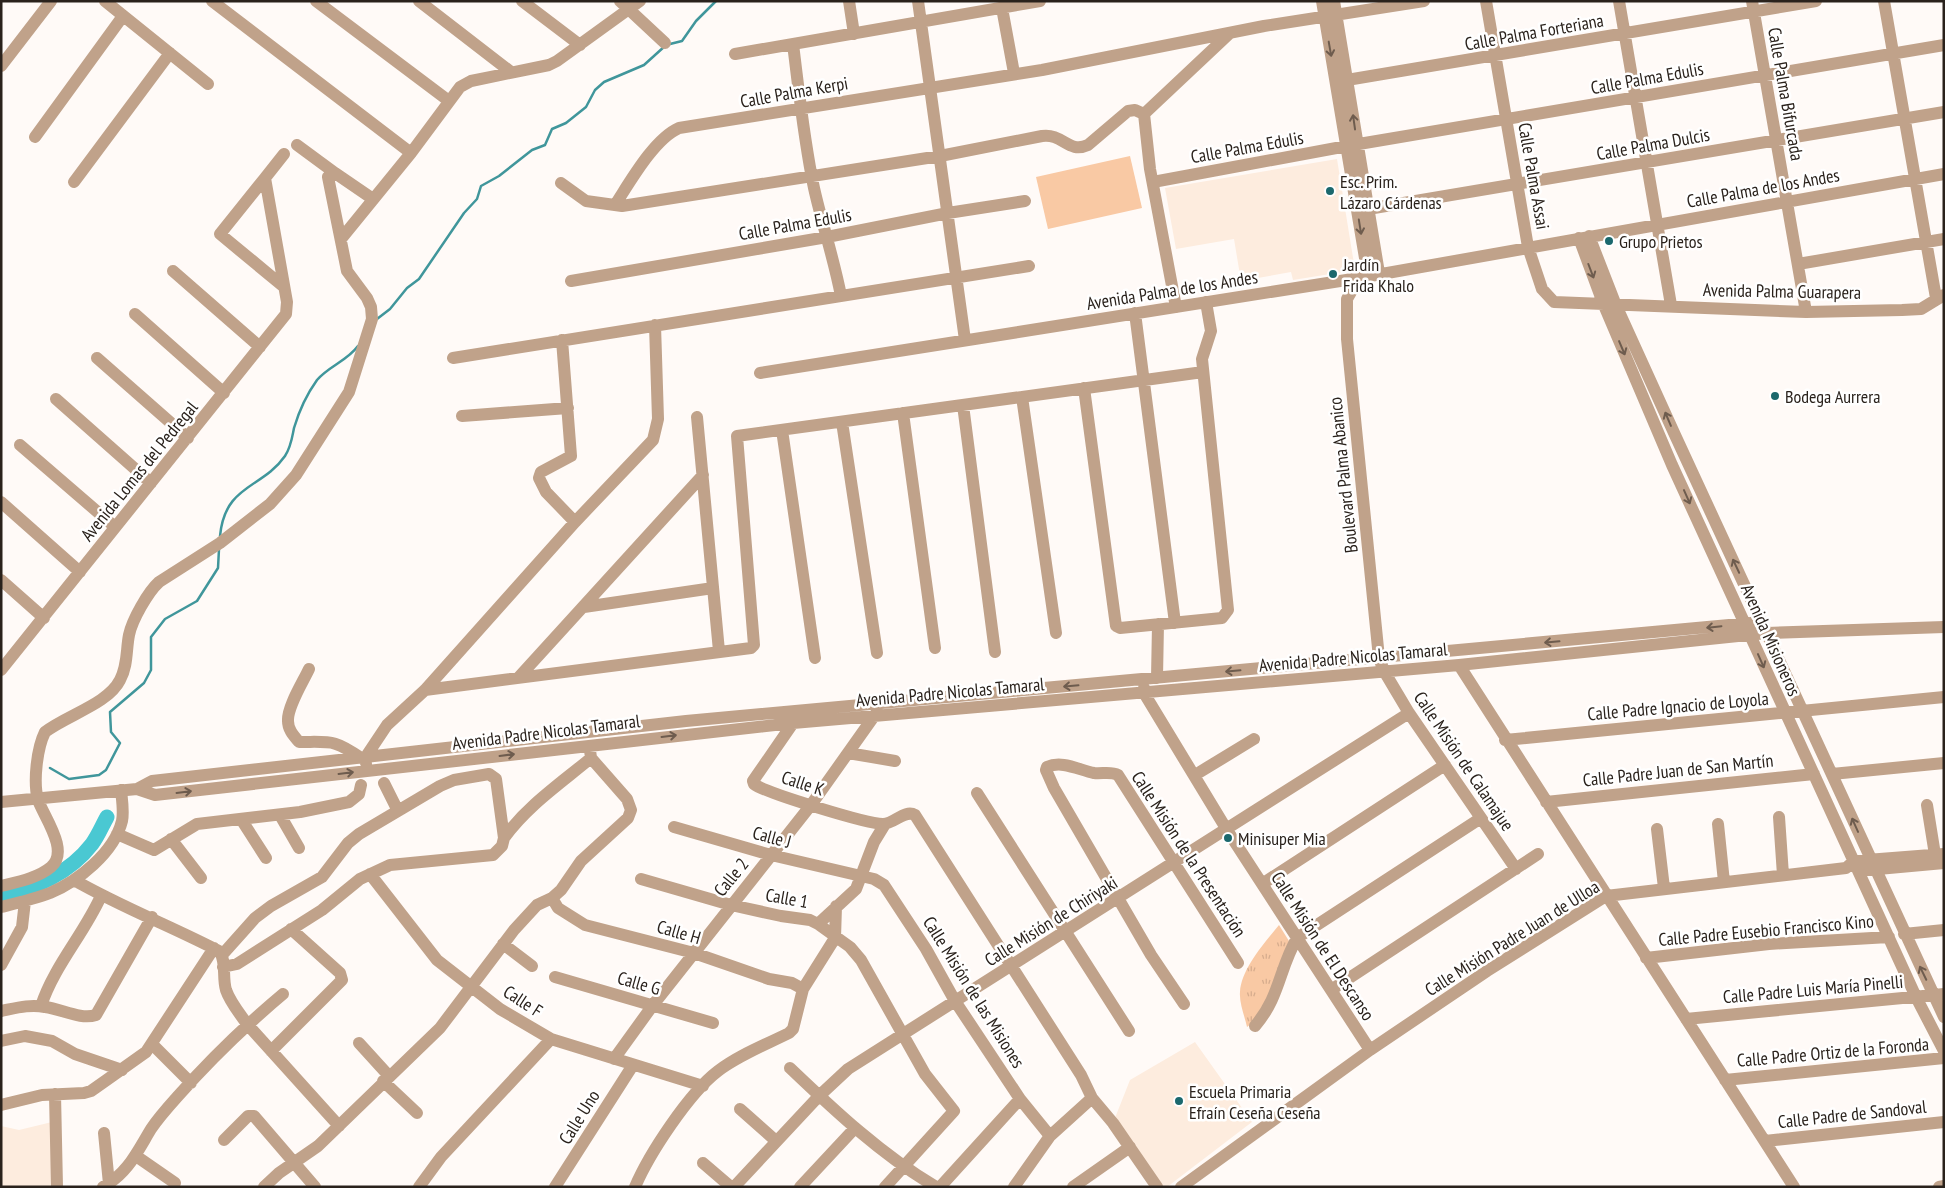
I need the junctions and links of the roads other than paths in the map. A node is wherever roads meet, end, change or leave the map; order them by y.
1 (51, 1) edge
2 (105, 1) edge
3 (212, 1) edge
4 (316, 1) edge
5 (419, 1) edge
6 (522, 1) edge
7 (620, 1) edge
8 (849, 1) edge
9 (918, 1) edge
10 (1040, 1) edge
11 (1322, 1) edge
12 (1334, 1) edge
13 (1424, 1) edge
14 (1486, 1) edge
15 (1619, 1) edge
16 (1816, 1) edge
17 (1884, 1) edge
18 (635, 6) edge
19 (1753, 7) edge
20 (1002, 8) junction
21 (123, 16) junction
22 (1331, 17) junction
23 (921, 22) junction
24 (1230, 33) junction
25 (854, 34) junction
26 (1624, 34) junction
27 (665, 43) dead end
28 (793, 44) junction
29 (580, 45) junction
30 (1944, 45) edge
31 (170, 54) junction
32 (735, 54) dead end
33 (1893, 54) junction
34 (1496, 56) junction
35 (1, 66) edge
36 (511, 72) junction
37 (1014, 73) junction
38 (1765, 76) junction
39 (1348, 80) junction
40 (208, 84) dead end
41 (930, 87) junction
42 (1635, 98) junction
43 (449, 101) junction
44 (801, 109) junction
45 (1944, 112) edge
46 (1144, 114) junction
47 (1904, 119) junction
48 (1506, 120) junction
49 (35, 137) dead end
50 (1776, 141) junction
51 (297, 145) dead end
52 (1352, 146) junction
53 (411, 153) junction
54 (284, 154) dead end
55 (940, 156) junction
56 (1646, 162) junction
57 (335, 173) junction
58 (1944, 174) edge
59 (812, 176) junction
60 (265, 178) junction
61 (1915, 180) junction
62 (74, 182) dead end
63 (1153, 182) junction
64 (561, 183) dead end
65 (1518, 185) junction
66 (372, 199) junction
67 (1024, 201) dead end
68 (1787, 202) junction
69 (615, 205) junction
70 (1368, 209) junction
71 (948, 213) junction
72 (1657, 224) junction
73 (827, 237) junction
74 (1584, 237) junction
75 (341, 239) junction
76 (1944, 239) edge
77 (1926, 243) junction
78 (1528, 247) junction
79 (1798, 264) junction
80 (1029, 266) dead end
81 (173, 271) dead end
82 (1368, 276) junction
83 (957, 277) junction
84 (571, 281) dead end
85 (284, 288) junction
86 (841, 296) junction
87 (1940, 297) edge
88 (1206, 302) junction
89 (1609, 303) junction
90 (1671, 305) junction
91 (1176, 307) junction
92 (1806, 312) junction
93 (1135, 313) junction
94 (135, 314) dead end
95 (655, 325) junction
96 (562, 340) junction
97 (966, 340) junction
98 (260, 347) junction
99 (97, 358) dead end
100 (453, 358) dead end
101 (1203, 372) junction
102 (760, 373) dead end
103 (1143, 380) junction
104 (1084, 388) junction
105 (224, 393) junction
106 (1022, 397) junction
107 (56, 399) dead end
108 (963, 405) junction
109 (568, 408) junction
110 (903, 413) junction
111 (462, 416) dead end
112 (697, 417) dead end
113 (842, 422) junction
114 (782, 430) junction
115 (188, 438) junction
116 (20, 444) dead end
117 (703, 475) junction
118 (151, 483) junction
119 (1, 502) edge
120 (575, 522) junction
121 (115, 527) junction
122 (80, 572) junction
123 (1, 580) edge
124 (713, 588) junction
125 (584, 607) junction
126 (44, 618) junction
127 (1175, 623) junction
128 (1158, 624) junction
129 (1765, 627) junction
130 (1944, 627) edge
131 (1747, 629) junction
132 (1056, 633) dead end
133 (935, 648) dead end
134 (719, 651) junction
135 (995, 652) dead end
136 (877, 654) dead end
137 (815, 658) dead end
138 (1379, 658) junction
139 (3, 663) edge
140 (1458, 665) junction
141 (309, 669) dead end
142 (1384, 671) junction
143 (519, 677) junction
144 (1157, 678) junction
145 (1143, 680) junction
146 (425, 690) junction
147 (1144, 693) junction
148 (1944, 697) edge
149 (884, 702) junction
150 (1802, 711) junction
151 (1409, 713) junction
152 (1785, 713) junction
153 (874, 716) junction
154 (793, 724) junction
155 (1254, 739) dead end
156 (1505, 740) junction
157 (590, 752) junction
158 (848, 753) junction
159 (363, 758) junction
160 (895, 761) dead end
161 (1944, 763) edge
162 (1445, 765) junction
163 (367, 771) junction
164 (1814, 774) junction
165 (1832, 774) junction
166 (1195, 775) junction
167 (384, 784) dead end
168 (361, 785) dead end
169 (137, 789) junction
170 (121, 790) junction
171 (977, 793) dead end
172 (38, 798) junction
173 (1, 802) edge
174 (1546, 802) junction
175 (811, 804) junction
176 (1928, 805) dead end
177 (398, 811) junction
178 (280, 815) junction
179 (1779, 817) dead end
180 (1481, 818) junction
181 (241, 819) junction
182 (885, 824) junction
183 (1718, 824) dead end
184 (674, 827) dead end
185 (1657, 829) dead end
186 (1228, 830) junction
187 (117, 834) junction
188 (504, 838) junction
189 (171, 839) junction
190 (299, 848) dead end
191 (1538, 854) dead end
192 (771, 855) junction
193 (266, 858) dead end
194 (1940, 858) edge
195 (1173, 864) junction
196 (1873, 865) junction
197 (1853, 867) junction
198 (1516, 869) junction
199 (370, 874) junction
200 (1783, 875) junction
201 (862, 876) junction
202 (201, 878) dead end
203 (641, 879) dead end
204 (74, 880) junction
205 (1724, 882) junction
206 (1262, 884) junction
207 (1, 886) edge
208 (1664, 888) junction
209 (101, 896) junction
210 (1606, 896) junction
211 (552, 898) junction
212 (1119, 899) junction
213 (25, 901) junction
214 (731, 905) junction
215 (836, 906) junction
216 (1, 907) edge
217 (152, 918) junction
218 (818, 924) junction
219 (291, 930) junction
220 (1944, 930) edge
221 (1065, 932) junction
222 (1904, 934) junction
223 (1889, 937) junction
224 (835, 938) junction
225 (1297, 938) junction
226 (503, 944) junction
227 (694, 953) junction
228 (220, 957) junction
229 (1646, 958) junction
230 (1238, 963) dead end
231 (1, 965) edge
232 (532, 966) dead end
233 (1010, 967) junction
234 (555, 976) dead end
235 (471, 986) junction
236 (803, 990) junction
237 (1331, 990) junction
238 (282, 994) dead end
239 (1938, 994) edge
240 (1916, 997) junction
241 (955, 1001) junction
242 (1184, 1004) dead end
243 (653, 1005) junction
244 (41, 1006) junction
245 (1, 1010) edge
246 (1944, 1017) edge
247 (1686, 1019) junction
248 (713, 1023) dead end
249 (247, 1024) junction
250 (1255, 1026) dead end
251 (1128, 1031) dead end
252 (901, 1035) junction
253 (551, 1039) junction
254 (1, 1041) edge
255 (359, 1043) dead end
256 (152, 1044) junction
257 (1370, 1050) junction
258 (271, 1051) junction
259 (1944, 1051) edge
260 (1944, 1058) edge
261 (614, 1059) junction
262 (633, 1065) junction
263 (790, 1068) dead end
264 (122, 1070) junction
265 (386, 1079) junction
266 (1725, 1080) junction
267 (191, 1083) junction
268 (703, 1086) junction
269 (55, 1094) junction
270 (819, 1096) junction
271 (1092, 1098) junction
272 (1020, 1100) junction
273 (1, 1104) edge
274 (740, 1109) dead end
275 (417, 1113) dead end
276 (1944, 1122) edge
277 (340, 1126) junction
278 (855, 1128) junction
279 (104, 1133) dead end
280 (1050, 1136) junction
281 (224, 1140) dead end
282 (776, 1141) junction
283 (1765, 1141) junction
284 (1130, 1147) junction
285 (136, 1156) junction
286 (295, 1163) junction
287 (703, 1163) dead end
288 (904, 1166) junction
289 (175, 1183) dead end
290 (106, 1185) edge
291 (1944, 1186) edge
292 (57, 1187) edge
293 (264, 1187) edge
294 (315, 1187) edge
295 (419, 1187) edge
296 (555, 1187) edge
297 (635, 1187) edge
298 (732, 1187) edge
299 (800, 1187) edge
300 (885, 1187) edge
301 (936, 1187) edge
302 (940, 1187) edge
303 (1014, 1187) edge
304 (1073, 1187) edge
305 (1157, 1187) edge
306 (1181, 1187) edge
307 (1794, 1187) edge
308 (1939, 1187) edge

1 - 35 street
2 - 21 street
3 - 53 street
4 - 43 street
5 - 36 street
6 - 29 street
7 - 18 street
8 - 25 street
9 - 23 street
10 - 20 street
11 - 22 street
12 - 22 street
13 - 22 street, Calle Palma Kerpi
14 - 34 street, Calle Palma Assai
15 - 26 street
16 - 19 street, Calle Palma Forteriana
17 - 33 street
18 - 27 street
18 - 29 street
19 - 26 street, Calle Palma Forteriana
19 - 38 street, Calle Palma Bifurcada
20 - 23 street
20 - 37 street
21 - 31 street
21 - 49 street
22 - 24 street, Calle Palma Kerpi
22 - 39 street
22 -> 52 street
23 - 25 street
23 - 41 street
24 - 37 street, Calle Palma Kerpi
24 - 46 street
25 - 28 street
26 - 34 street, Calle Palma Forteriana
26 - 42 street
28 - 32 street
28 - 44 street
29 - 36 street
30 - 33 street, Calle Palma Edulis
31 - 40 street
31 - 62 street
33 - 38 street, Calle Palma Edulis
33 - 47 street
34 - 39 street, Calle Palma Forteriana
34 - 48 street, Calle Palma Assai
36 - 43 street
37 - 41 street, Calle Palma Kerpi
38 - 42 street, Calle Palma Edulis
38 - 50 street, Calle Palma Bifurcada
52 -> 39 street
41 - 44 street, Calle Palma Kerpi
41 - 55 street
42 - 48 street, Calle Palma Edulis
42 - 56 street
43 - 53 street
44 - 59 street
44 - 69 street, Calle Palma Kerpi
45 - 47 street, Calle Palma Dulcis
46 - 55 street
46 - 63 street
47 - 50 street, Calle Palma Dulcis
47 - 61 street
48 - 52 street, Calle Palma Edulis
48 - 65 street, Calle Palma Assai
50 - 56 street, Calle Palma Dulcis
50 - 68 street, Calle Palma Bifurcada
51 - 57 street
52 - 63 street, Calle Palma Edulis
52 - 70 street
52 -> 82 street
53 - 66 street
54 - 60 street
55 - 59 street
55 - 71 street
56 - 65 street, Calle Palma Dulcis
56 - 72 street
57 - 66 street
57 - 75 street
58 - 61 street, Calle Palma de los Andes
59 - 69 street
59 - 73 street
60 - 85 street, Avenida Lomas del Pedregal
60 - 85 street
61 - 68 street, Calle Palma de los Andes
61 - 77 street
63 - 91 street
64 - 69 street
65 - 70 street, Calle Palma Dulcis
65 - 78 street, Calle Palma Assai
66 - 75 street
67 - 71 street, Calle Palma Edulis
68 - 72 street, Calle Palma de los Andes
68 - 79 street, Calle Palma Bifurcada
70 - 82 street
71 - 73 street, Calle Palma Edulis
71 - 83 street
72 - 74 street, Calle Palma de los Andes
72 - 90 street
73 - 84 street, Calle Palma Edulis
73 - 86 street
74 - 78 street, Avenida Palma de los Andes
74 - 89 street, Avenida Misioneros
75 - 172 street
76 - 77 street
77 - 79 street
77 - 87 street
78 - 82 street, Avenida Palma de los Andes
78 - 89 street, Calle Palma Assai
79 - 92 street, Calle Palma Bifurcada
80 - 83 street
81 - 98 street
82 - 88 street, Avenida Palma de los Andes
82 - 138 street, Boulevard Palma Abanico
83 - 86 street
83 - 97 street
85 - 98 street, Avenida Lomas del Pedregal
86 - 95 street
87 - 92 street, Avenida Palma Guarapera
88 - 91 street, Avenida Palma de los Andes
88 - 101 street
89 - 90 street, Avenida Palma Guarapera
129 -> 89 street, Avenida Misioneros
89 -> 131 street, Avenida Misioneros
90 - 92 street, Avenida Palma Guarapera
91 - 93 street, Avenida Palma de los Andes
93 - 97 street, Avenida Palma de los Andes
93 - 103 street
94 - 105 street
95 - 96 street
95 - 120 street
96 - 100 street
96 - 109 street
97 - 102 street, Avenida Palma de los Andes
98 - 105 street, Avenida Lomas del Pedregal
99 - 115 street
101 - 103 street
101 - 127 street
103 - 104 street
103 - 127 street
104 - 106 street
104 - 128 street
105 - 115 street, Avenida Lomas del Pedregal
106 - 108 street
106 - 132 street
107 - 118 street
108 - 110 street
108 - 135 street
109 - 111 street
109 - 120 street
110 - 113 street
110 - 133 street
112 - 117 street
113 - 114 street
113 - 136 street
114 - 134 street
114 - 137 street
115 - 118 street, Avenida Lomas del Pedregal
116 - 121 street
117 - 124 street
117 - 125 street
118 - 121 street, Avenida Lomas del Pedregal
119 - 122 street
120 - 146 street
121 - 122 street, Avenida Lomas del Pedregal
122 - 126 street, Avenida Lomas del Pedregal
123 - 126 street
124 - 125 street
124 - 134 street
125 - 143 street
126 - 139 street, Avenida Lomas del Pedregal
127 - 128 street
128 - 144 street
129 - 130 street, Avenida Padre Nicolas Tamaral
129 - 131 street, Avenida Padre Nicolas Tamaral
129 - 150 street, Avenida Misioneros
131 -> 138 street, Avenida Padre Nicolas Tamaral
131 - 140 street, Avenida Padre Nicolas Tamaral
131 -> 152 street, Avenida Misioneros
134 - 143 street
138 - 142 street, Boulevard Palma Abanico
138 -> 144 street, Avenida Padre Nicolas Tamaral
140 - 142 street, Avenida Padre Nicolas Tamaral
140 - 156 street
141 - 159 street
142 - 147 street, Avenida Padre Nicolas Tamaral
142 - 151 street, Calle Misión de Calamajue
143 - 146 street
144 - 145 street, Avenida Padre Nicolas Tamaral
145 - 147 street, Calle Misión de El Descanso
145 -> 149 street, Avenida Padre Nicolas Tamaral
146 - 159 street
147 - 153 street, Avenida Padre Nicolas Tamaral
147 - 166 street, Calle Misión de El Descanso
148 - 150 street, Calle Padre Ignacio de Loyola
149 - 153 street, Calle 2
149 - 159 street, Avenida Padre Nicolas Tamaral
150 - 152 street, Calle Padre Ignacio de Loyola
150 - 165 street, Avenida Misioneros
151 - 162 street, Calle Misión de Calamajue
151 - 186 street, Calle Misión de Chiriyaki
152 - 156 street, Calle Padre Ignacio de Loyola
152 - 164 street, Avenida Misioneros
153 - 154 street, Avenida Padre Nicolas Tamaral
153 - 158 street, Calle 2
157 -> 154 street, Avenida Padre Nicolas Tamaral
154 - 175 street, Calle K
155 - 166 street
156 - 174 street
163 -> 157 street, Avenida Padre Nicolas Tamaral
157 - 188 street
157 - 211 street
158 - 160 street
158 - 175 street, Calle 2
159 - 163 street
159 - 169 street, Avenida Padre Nicolas Tamaral
161 - 165 street
162 - 180 street, Calle Misión de Calamajue
162 - 206 street
169 -> 163 street, Avenida Padre Nicolas Tamaral
164 - 174 street, Calle Padre Juan de San Martín
164 - 197 street, Avenida Misioneros
196 -> 165 street, Avenida Misioneros
166 - 186 street, Calle Misión de El Descanso
167 - 177 street
168 - 178 street
169 - 170 street, Avenida Padre Nicolas Tamaral
170 - 172 street, Avenida Padre Nicolas Tamaral
170 - 187 street
171 - 221 street
172 - 173 street, Avenida Padre Nicolas Tamaral
172 - 207 street
174 - 210 street
175 - 182 street, Calle K
175 - 192 street, Calle 2
176 - 194 street
177 - 188 street
177 - 228 street
178 - 181 street
178 - 190 street
179 - 200 street
180 - 198 street, Calle Misión de Calamajue
180 - 225 street
181 - 189 street
181 - 193 street
182 - 201 street
182 - 233 street
183 - 205 street
184 - 192 street, Calle J
185 - 208 street
186 - 195 street, Calle Misión de Chiriyaki
186 - 206 street, Calle Misión de El Descanso
187 - 189 street
187 - 204 street
188 - 199 street
189 - 202 street
191 - 198 street
192 - 201 street, Calle J
192 - 214 street, Calle 2
194 - 196 street, Calle Misión Padre Juan de Ulloa
195 - 212 street, Calle Misión de Chiriyaki
195 - 212 street, Calle Misión de la Presentación
195 - 230 street, Calle Misión de la Presentación
196 - 197 street, Calle Misión Padre Juan de Ulloa
196 - 222 street, Avenida Misioneros
197 - 200 street, Calle Misión Padre Juan de Ulloa
197 - 223 street, Avenida Misioneros
198 - 237 street
199 - 219 street
199 - 235 street, Calle F
200 - 205 street, Calle Misión Padre Juan de Ulloa
201 - 215 street
201 - 241 street, Calle Misión de las Misiones
203 - 214 street, Calle 1
204 - 209 street
204 - 213 street
205 - 208 street, Calle Misión Padre Juan de Ulloa
206 - 225 street, Calle Misión de El Descanso
208 - 210 street, Calle Misión Padre Juan de Ulloa
209 - 217 street
209 - 244 street
210 - 229 street
210 - 257 street, Calle Misión Padre Juan de Ulloa
211 - 226 street
211 - 227 street, Calle H
212 - 221 street, Calle Misión de Chiriyaki
212 - 242 street
213 - 216 street
213 - 231 street
214 - 218 street, Calle 1
214 - 227 street, Calle 2
215 - 218 street
215 - 224 street
217 - 228 street
217 - 244 street
218 - 224 street, Calle 1
219 - 228 street
219 - 258 street
220 - 222 street
221 - 233 street, Calle Misión de Chiriyaki
221 - 251 street
239 -> 222 street, Avenida Misioneros
223 - 229 street, Calle Padre Eusebio Francisco Kino
223 - 240 street, Avenida Misioneros
224 - 236 street
224 - 252 street, Calle 1
225 - 237 street, Calle Misión de El Descanso
225 - 250 street
226 - 232 street
226 - 235 street
227 - 236 street, Calle H
227 - 243 street, Calle 2
228 - 249 street
228 - 256 street
229 - 247 street
233 - 241 street, Calle Misión de Chiriyaki
233 - 271 street
234 - 243 street, Calle G
235 - 253 street, Calle F
235 - 265 street
236 - 268 street
237 - 257 street, Calle Misión de El Descanso
238 - 249 street
239 - 240 street, Calle Padre Luis María Pinelli
239 - 246 street, Avenida Misioneros
240 - 247 street, Calle Padre Luis María Pinelli
240 - 259 street, Avenida Misioneros
241 - 252 street, Calle Misión de Chiriyaki
241 - 272 street, Calle Misión de las Misiones
243 - 248 street, Calle G
243 - 261 street, Calle 2
244 - 245 street
247 - 266 street
249 - 258 street
249 - 267 street
252 - 270 street, Calle Misión de Chiriyaki
252 - 288 street, Calle 1
253 - 261 street, Calle F
253 - 295 street
254 - 264 street
255 - 265 street
256 - 264 street
256 - 267 street
257 - 306 street, Calle Misión Padre Juan de Ulloa
258 - 277 street
260 - 266 street, Calle Padre Ortiz de la Foronda
261 - 262 street, Calle F
262 - 268 street, Calle F
262 - 296 street, Calle Uno
263 - 270 street
264 - 269 street
265 - 275 street
265 - 277 street
266 - 283 street
267 - 285 street
268 - 297 street
269 - 273 street
269 - 292 street
270 - 278 street
270 - 282 street, Calle Misión de Chiriyaki
271 - 280 street
271 - 284 street
272 - 280 street, Calle Misión de las Misiones
272 - 302 street
274 - 282 street
276 - 283 street, Calle Padre de Sandoval
277 - 286 street
278 - 288 street
278 - 299 street
279 - 290 street
280 - 303 street
281 - 286 street
282 - 298 street, Calle Misión de Chiriyaki
283 - 307 street
284 - 304 street
284 - 305 street
285 - 289 street
285 - 290 street
286 - 293 street
286 - 294 street
287 - 298 street
288 - 300 street
288 - 301 street
291 - 308 street

